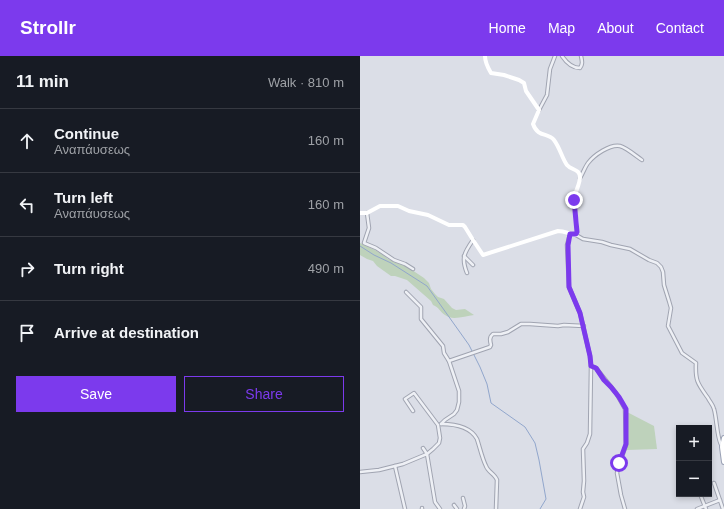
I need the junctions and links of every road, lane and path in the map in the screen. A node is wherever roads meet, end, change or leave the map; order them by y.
1 (485, 56) edge
2 (555, 56) edge
3 (562, 56) edge
4 (581, 56) edge
5 (539, 110) junction
6 (642, 160) dead end
7 (580, 178) junction
8 (360, 213) edge
9 (367, 214) junction
10 (570, 234) junction
11 (576, 234) junction
12 (473, 240) junction
13 (464, 256) junction
14 (473, 265) dead end
15 (413, 269) dead end
16 (467, 273) dead end
17 (406, 292) dead end
18 (584, 326) junction
19 (449, 361) junction
20 (591, 366) junction
21 (413, 411) dead end
22 (440, 424) junction
23 (724, 438) edge
24 (722, 447) junction
25 (423, 448) dead end
26 (426, 454) junction
27 (724, 462) edge
28 (396, 466) junction
29 (360, 472) edge
30 (714, 483) dead end
31 (701, 497) edge
32 (463, 498) dead end
33 (720, 500) junction
34 (454, 505) dead end
35 (705, 507) edge
36 (405, 509) edge
37 (440, 509) edge
38 (457, 509) edge
39 (464, 509) edge
40 (496, 509) edge
41 (580, 509) edge
42 (626, 509) edge
43 (697, 509) edge
44 (723, 509) edge

1 - 5 street
2 - 5 street
3 - 4 street
5 - 7 street
6 - 7 street
7 - 11 street
8 - 9 street
9 - 12 street
9 - 15 street
10 - 11 street
10 - 12 street
10 - 18 street
11 - 24 street
12 - 13 street
13 - 14 street
13 - 16 street
17 - 19 street
18 - 19 street
18 - 20 street
19 - 22 street
20 - 41 street
20 - 42 street
21 - 22 street
22 - 26 street
22 - 40 street
23 - 24 street
24 - 27 street
25 - 26 street
26 - 28 street
26 - 37 street
28 - 29 street
28 - 36 street
30 - 33 street
31 - 35 street
32 - 39 street
33 - 35 street
33 - 44 street
34 - 38 street
35 - 43 street

